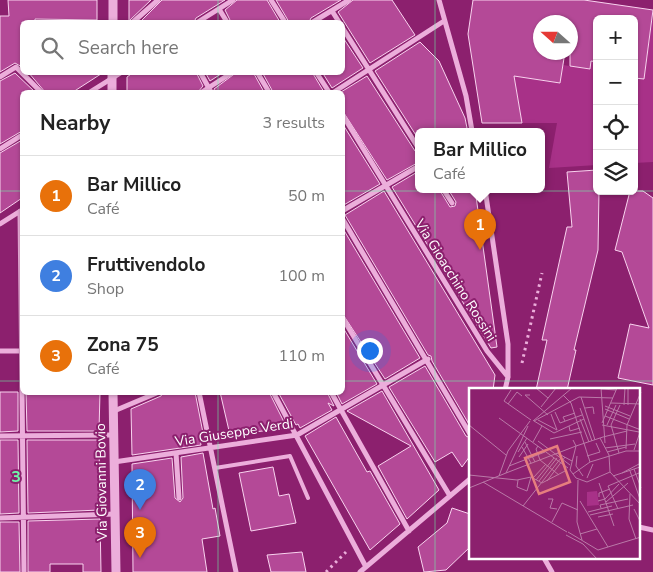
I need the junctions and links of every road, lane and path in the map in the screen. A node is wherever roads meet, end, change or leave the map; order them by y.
1 (113, 0) edge
2 (158, 0) edge
3 (232, 0) edge
4 (271, 0) edge
5 (349, 0) edge
6 (439, 0) edge
7 (219, 9) junction
8 (332, 11) junction
9 (113, 20) edge
10 (135, 20) edge
11 (201, 20) edge
12 (226, 20) edge
13 (283, 20) edge
14 (316, 20) edge
15 (338, 20) edge
16 (444, 21) junction
17 (345, 32) edge
18 (369, 69) junction
19 (20, 71) edge
20 (24, 75) edge
21 (202, 75) edge
22 (229, 75) edge
23 (259, 75) edge
24 (318, 75) edge
25 (112, 76) edge
26 (0, 77) edge
27 (39, 90) edge
28 (93, 90) edge
29 (112, 90) edge
30 (210, 90) edge
31 (268, 90) edge
32 (328, 90) edge
33 (337, 90) edge
34 (345, 119) edge
35 (471, 128) edge
36 (20, 136) edge
37 (415, 143) edge
38 (0, 148) edge
39 (415, 168) edge
40 (386, 186) junction
41 (446, 193) edge
42 (487, 193) edge
43 (452, 202) dead end
44 (345, 209) edge
45 (20, 211) edge
46 (345, 223) edge
47 (0, 224) edge
48 (542, 273) dead end
49 (345, 322) edge
50 (0, 351) edge
51 (20, 351) edge
52 (428, 359) junction
53 (520, 370) dead end
54 (508, 377) junction
55 (383, 386) junction
56 (505, 388) edge
57 (22, 395) edge
58 (113, 395) edge
59 (152, 395) edge
60 (200, 395) edge
61 (275, 395) edge
62 (333, 395) edge
63 (341, 409) junction
64 (114, 411) junction
65 (469, 432) edge
66 (114, 435) junction
67 (297, 435) junction
68 (0, 436) edge
69 (22, 436) junction
70 (210, 447) junction
71 (176, 453) junction
72 (114, 462) junction
73 (215, 468) junction
74 (469, 480) edge
75 (450, 496) junction
76 (179, 498) dead end
77 (308, 498) dead end
78 (115, 514) junction
79 (23, 517) junction
80 (0, 518) edge
81 (640, 527) edge
82 (653, 530) edge
83 (409, 531) junction
84 (545, 560) edge
85 (366, 567) junction
86 (24, 572) edge
87 (116, 572) edge
88 (236, 572) edge
89 (360, 572) edge
90 (552, 572) edge

1 - 9 street
2 - 10 street
3 - 7 street
4 - 13 street
5 - 8 street
6 - 16 street
7 - 11 street
7 - 12 street
8 - 14 street
8 - 15 street
16 - 18 street
16 - 35 street
17 - 18 street
18 - 33 street
18 - 37 street
19 - 26 street
20 - 27 street
21 - 30 street
22 - 30 street
23 - 31 street
24 - 32 street
25 - 28 street
25 - 29 street
34 - 40 street, Via Gioacchino Rossini
36 - 38 street
39 - 40 street
40 - 44 street
40 - 54 street, Via Gioacchino Rossini
41 - 43 street
42 - 54 street
45 - 47 street
46 - 52 street
48 - 53 path
49 - 55 street
50 - 51 street
52 - 55 street, Via Giuseppe Verdi
52 - 65 street
54 - 56 street
55 - 63 street, Via Giuseppe Verdi
55 - 75 street
57 - 69 street
58 - 64 street, Via Giovanni Bovio
59 - 64 street
60 - 70 street
61 - 67 street
62 - 63 street
63 - 67 street, Via Giuseppe Verdi
63 - 83 street
64 - 66 street, Via Giovanni Bovio
66 - 69 street
66 - 72 street, Via Giovanni Bovio
67 - 70 street, Via Giuseppe Verdi
67 - 85 street
68 - 69 street
69 - 79 street
70 - 71 street, Via Giuseppe Verdi
70 - 73 street
71 - 72 street, Via Giuseppe Verdi
71 - 76 street
72 - 78 street, Via Giovanni Bovio
73 - 77 lane
73 - 88 street
74 - 75 street
75 - 83 street
78 - 79 street
78 - 87 street, Via Giovanni Bovio
79 - 80 street
79 - 86 street
81 - 82 street
83 - 85 street
84 - 90 street
85 - 89 street

